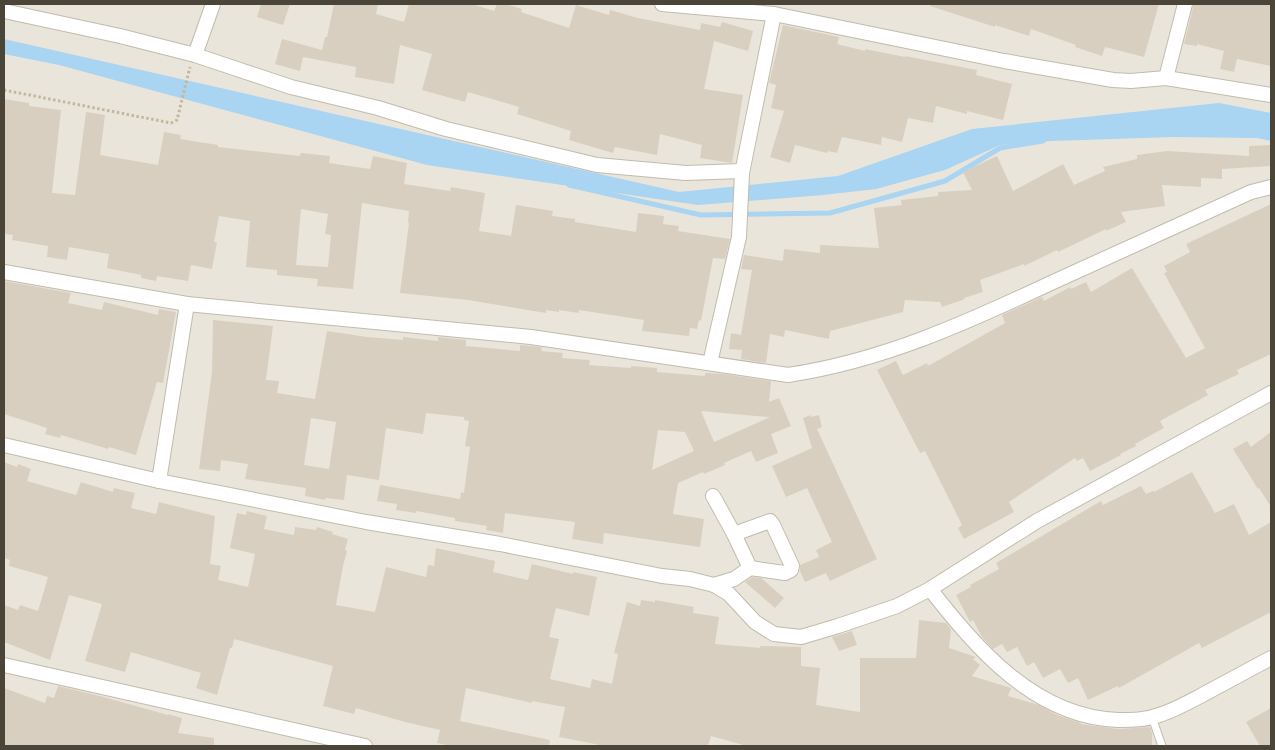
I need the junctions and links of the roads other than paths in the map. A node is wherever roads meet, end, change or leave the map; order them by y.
1 (213, 4) edge
2 (662, 4) edge
3 (1185, 4) edge
4 (4, 11) edge
5 (774, 14) junction
6 (195, 55) junction
7 (1166, 78) junction
8 (1271, 95) edge
9 (742, 172) junction
10 (1271, 187) edge
11 (4, 272) edge
12 (187, 304) junction
13 (710, 363) junction
14 (1271, 393) edge
15 (4, 445) edge
16 (160, 481) junction
17 (713, 496) dead end
18 (734, 534) junction
19 (750, 568) junction
20 (714, 585) junction
21 (930, 589) junction
22 (1271, 658) edge
23 (4, 665) edge
24 (1152, 717) junction
25 (366, 746) edge
26 (1162, 746) edge

1 - 6 street
2 - 5 street
3 - 7 street
4 - 6 street
5 - 7 street
5 - 9 street
6 - 9 street
7 - 8 street
9 - 13 street
10 - 13 street
11 - 12 street
12 - 13 street
12 - 16 street
14 - 21 street
15 - 16 street
16 - 20 street
17 - 18 street
18 - 19 street
18 - 19 street
19 - 20 street
20 - 21 street
21 - 24 street
22 - 24 street
23 - 25 street
24 - 26 lane

